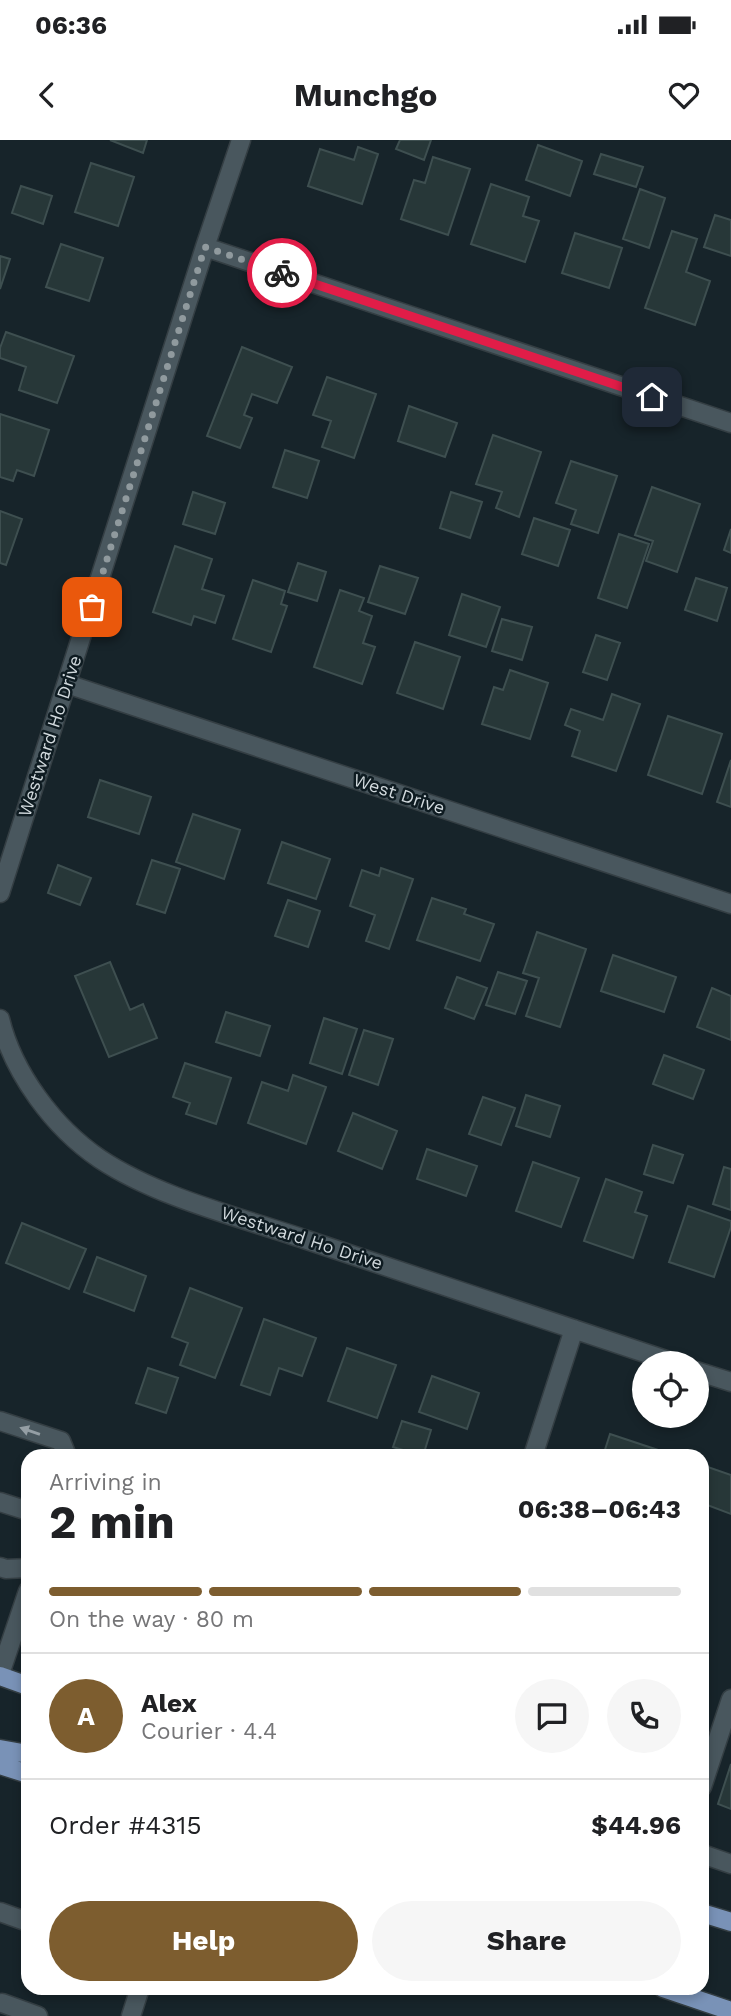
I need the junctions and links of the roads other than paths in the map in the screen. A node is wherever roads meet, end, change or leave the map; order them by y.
1 (241, 140) edge
2 (205, 247) junction
3 (731, 423) edge
4 (67, 684) junction
5 (0, 893) edge
6 (731, 904) edge
7 (0, 1019) edge
8 (574, 1329) junction
9 (639, 1351) edge
10 (709, 1375) edge
11 (731, 1382) edge
12 (0, 1421) edge
13 (64, 1449) edge
14 (535, 1449) edge
15 (0, 1502) edge
16 (21, 1509) edge
17 (0, 1567) edge
18 (21, 1568) edge
19 (21, 1630) edge
20 (0, 1675) edge
21 (21, 1683) edge
22 (731, 1699) edge
23 (0, 1749) edge
24 (21, 1753) edge
25 (0, 1765) edge
26 (709, 1766) edge
27 (21, 1772) edge
28 (709, 1856) edge
29 (731, 1864) edge
30 (0, 1912) edge
31 (709, 1915) edge
32 (21, 1920) edge
33 (731, 1922) edge
34 (138, 1995) edge
35 (684, 1995) edge
36 (2, 2003) dead end
37 (731, 2011) edge
38 (38, 2016) edge
39 (131, 2016) edge

1 - 2 street, Westward Ho Drive
2 - 3 street
2 - 4 street, Westward Ho Drive
4 - 5 street, Westward Ho Drive
4 - 6 street, West Drive
7 - 8 street, Westward Ho Drive
8 - 9 street, Westward Ho Drive
8 - 14 street
10 - 11 street
13 -> 12 street
15 - 16 street
17 - 18 street
19 - 20 street
20 - 21 main road
22 - 26 street
23 - 24 main road
25 - 27 main road
28 - 29 street
30 - 32 street
31 - 33 main road
34 - 39 street
35 - 37 main road
36 - 38 street

